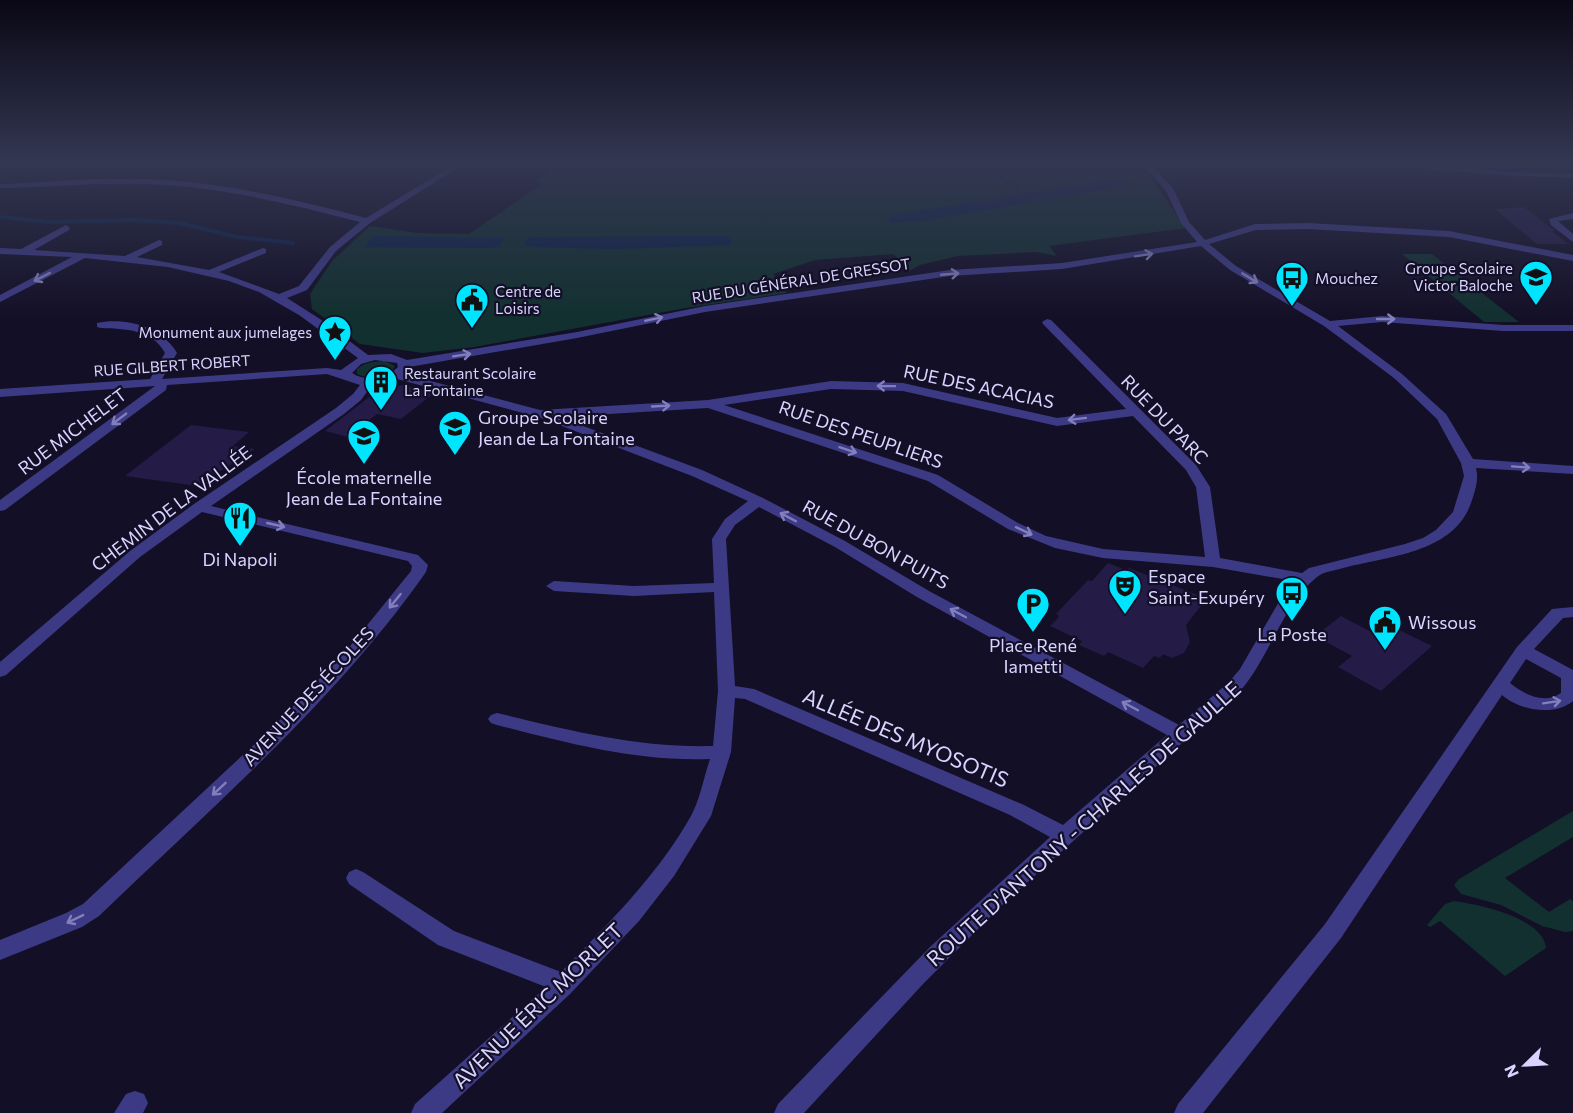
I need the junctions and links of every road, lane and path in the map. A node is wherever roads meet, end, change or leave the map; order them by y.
1 (345, 216) edge
2 (375, 216) edge
3 (1181, 216) edge
4 (1573, 216) edge
5 (367, 221) junction
6 (66, 228) dead end
7 (1573, 239) edge
8 (159, 243) dead end
9 (1204, 243) junction
10 (0, 251) edge
11 (263, 251) dead end
12 (23, 252) junction
13 (84, 255) junction
14 (1573, 258) edge
15 (124, 260) junction
16 (209, 273) junction
17 (278, 298) junction
18 (0, 299) edge
19 (1047, 322) dead end
20 (101, 324) dead end
21 (1328, 324) junction
22 (1573, 328) edge
23 (366, 358) junction
24 (404, 364) junction
25 (347, 375) junction
26 (395, 375) junction
27 (369, 381) junction
28 (159, 382) junction
29 (0, 393) edge
30 (709, 404) junction
31 (1135, 412) junction
32 (540, 414) junction
33 (1468, 463) junction
34 (1573, 470) edge
35 (758, 501) junction
36 (0, 507) edge
37 (199, 507) junction
38 (1213, 562) junction
39 (1303, 578) junction
40 (554, 586) dead end
41 (722, 587) junction
42 (1573, 612) edge
43 (1523, 651) junction
44 (0, 671) edge
45 (1500, 683) junction
46 (727, 691) junction
47 (497, 719) dead end
48 (1180, 735) junction
49 (722, 752) junction
50 (1064, 835) junction
51 (356, 878) dead end
52 (0, 950) edge
53 (562, 987) junction
54 (424, 1113) edge
55 (787, 1113) edge
56 (1187, 1113) edge

1 - 5 street
2 - 5 street
3 - 9 street
4 - 7 street
5 - 17 street
6 - 12 street
8 - 15 street
9 - 14 street, RUE DU GÉNÉRAL DE GRESSOT
9 -> 21 street
24 -> 9 street, RUE DU GÉNÉRAL DE GRESSOT
10 - 12 street
11 - 16 street
12 - 13 street
13 - 15 street
13 -> 18 street
15 - 16 street
16 - 17 street
17 - 23 street
19 - 31 street, RUE DU PARC
20 - 28 street
21 -> 22 street
21 - 33 street
23 - 24 street
23 - 25 street
24 - 26 street
25 - 27 street, RUE GILBERT ROBERT
25 - 28 street, RUE GILBERT ROBERT
26 - 27 street
26 - 32 street, RUE DES PEUPLIERS
27 - 37 street, CHEMIN DE LA VALLÉE
28 - 29 street, RUE GILBERT ROBERT
28 -> 36 street, RUE MICHELET
31 -> 30 street, RUE DES ACACIAS
32 -> 30 street, RUE DES PEUPLIERS
30 -> 38 street, RUE DES PEUPLIERS
31 - 38 street, RUE DU PARC
32 - 35 street, RUE DU BON PUITS
33 -> 34 street
33 - 39 street
35 - 41 street, AVENUE ÉRIC MORLET
48 -> 35 street, RUE DU BON PUITS
37 - 44 street, CHEMIN DE LA VALLÉE
37 -> 52 street, AVENUE DES ÉCOLES
38 - 39 street, RUE DES PEUPLIERS
39 - 48 street, ROUTE D'ANTONY - CHARLES DE GAULLE
40 - 41 street
41 - 46 street, AVENUE ÉRIC MORLET
42 - 43 street
43 - 45 street
45 -> 43 street
45 - 56 street
46 - 49 street, AVENUE ÉRIC MORLET
46 - 50 street, ALLÉE DES MYOSOTIS
47 - 49 street
48 - 50 street, ROUTE D'ANTONY - CHARLES DE GAULLE
49 - 53 street, AVENUE ÉRIC MORLET
50 - 55 street, ROUTE D'ANTONY - CHARLES DE GAULLE
51 - 53 street
53 - 54 street, AVENUE ÉRIC MORLET

